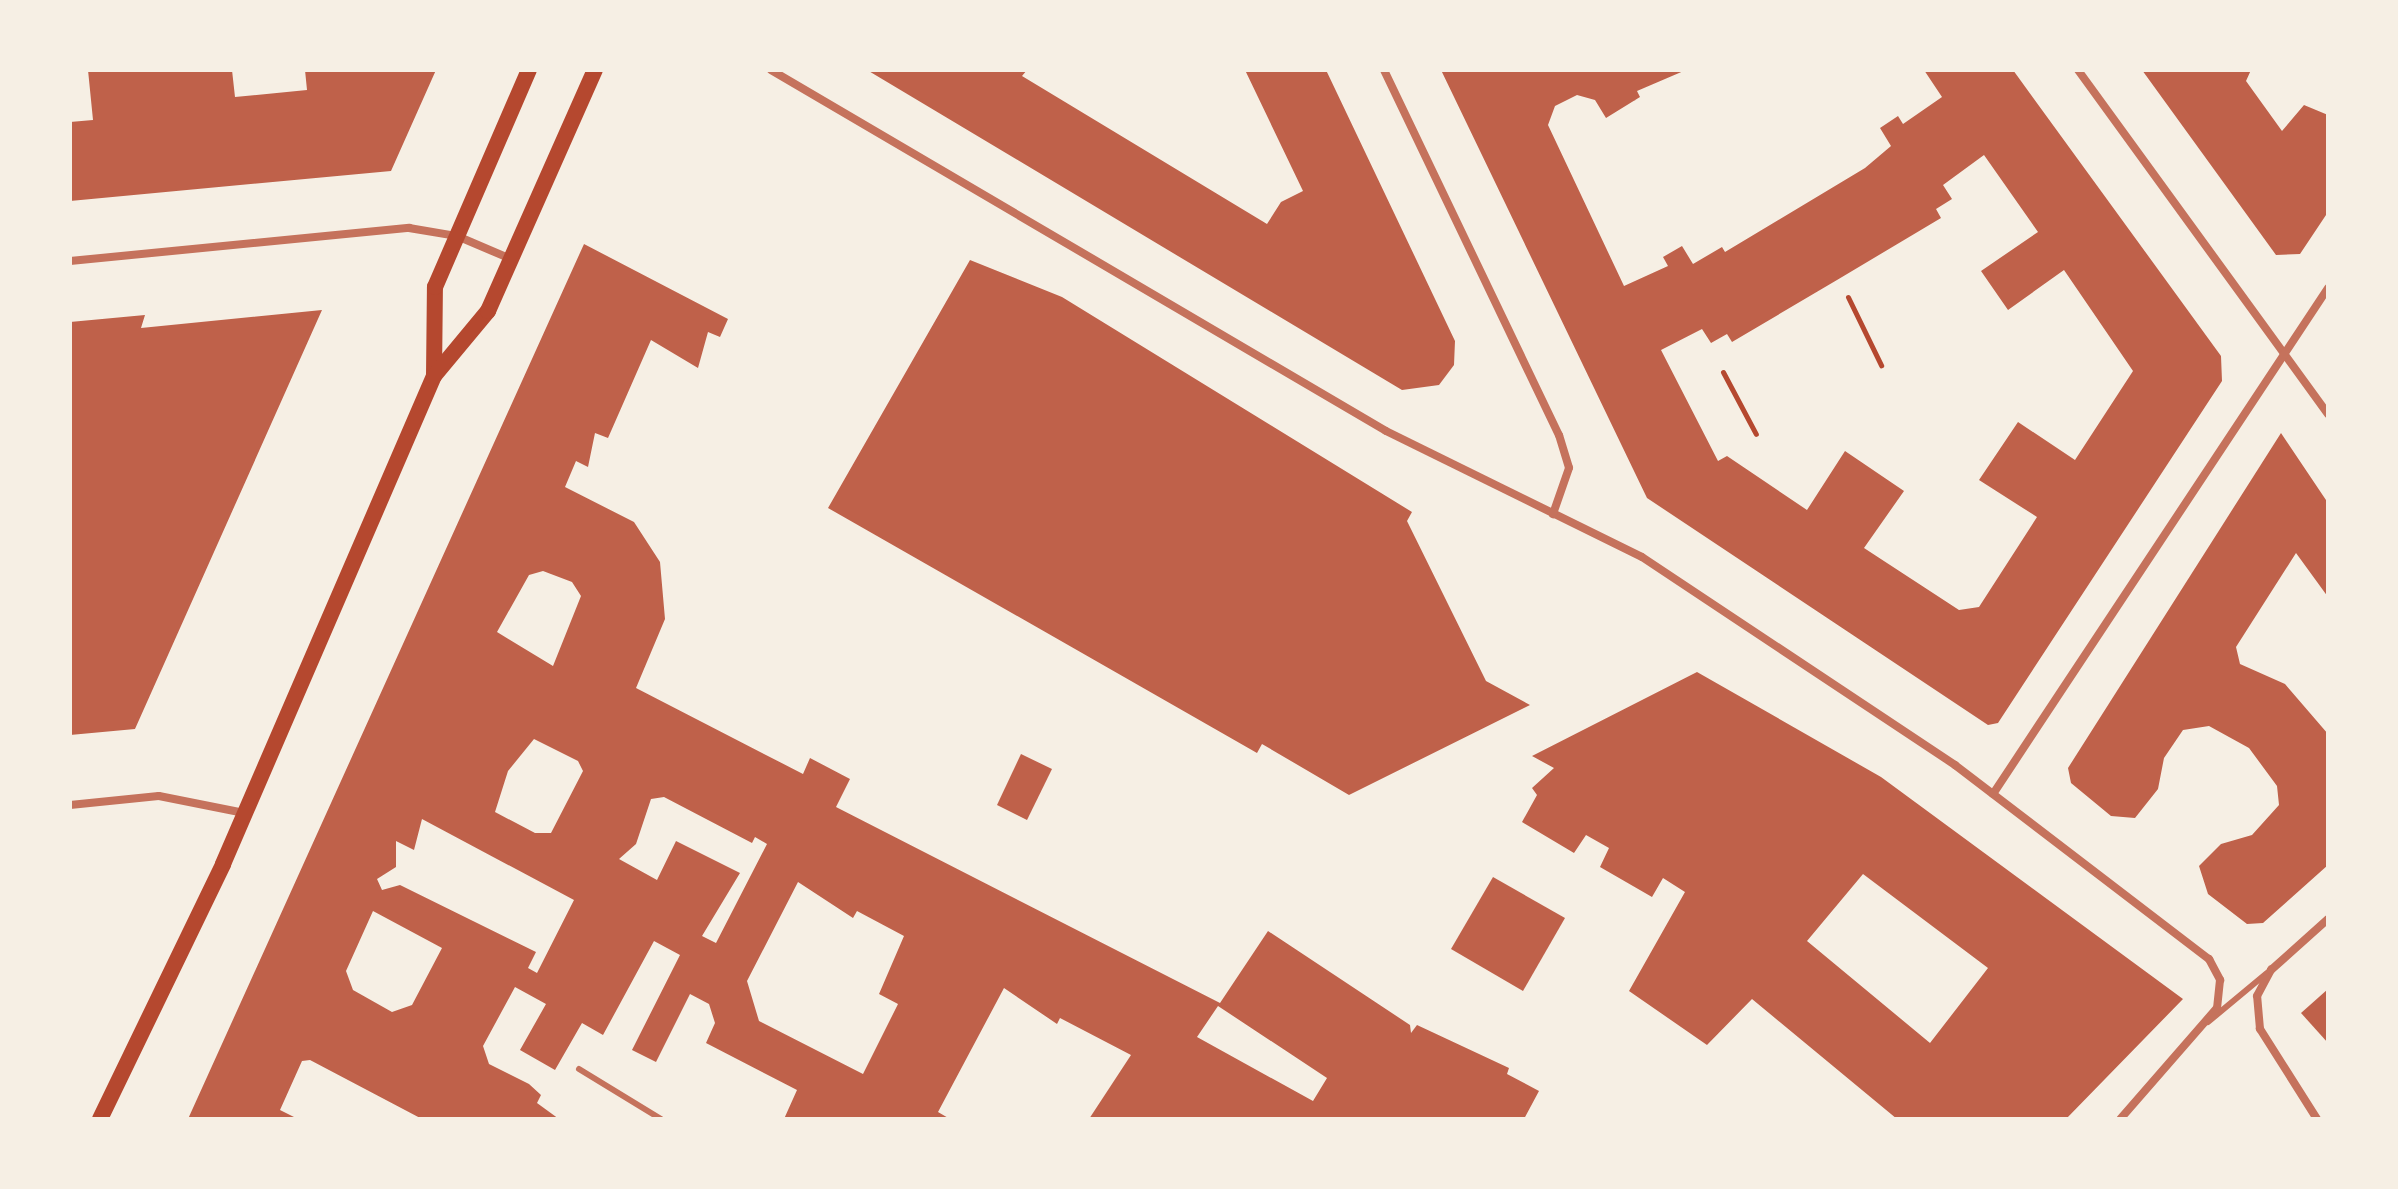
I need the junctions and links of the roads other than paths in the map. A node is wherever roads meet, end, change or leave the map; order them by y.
1 (529, 70) edge
2 (595, 70) edge
3 (771, 70) edge
4 (1384, 70) edge
5 (2078, 70) edge
6 (457, 236) junction
7 (511, 259) junction
8 (70, 261) edge
9 (2328, 288) edge
10 (2284, 353) junction
11 (434, 376) junction
12 (2328, 414) edge
13 (1553, 514) junction
14 (1993, 794) junction
15 (70, 805) edge
16 (244, 813) junction
17 (2328, 919) edge
18 (2271, 970) junction
19 (2208, 1022) junction
20 (579, 1069) dead end
21 (100, 1119) edge
22 (661, 1119) edge
23 (2120, 1119) edge
24 (2317, 1119) edge

1 - 6 main road
2 - 7 main road
3 - 13 street
4 - 13 street
5 - 10 street
6 - 7 street
6 - 8 street
6 - 11 main road
7 - 11 main road
9 - 10 street
10 - 12 street
10 - 14 street
11 - 16 main road
13 - 14 street
14 - 19 street
15 - 16 street
16 - 21 main road
17 - 18 street
18 - 19 lane
18 - 24 street
19 - 23 street
20 - 22 lane

